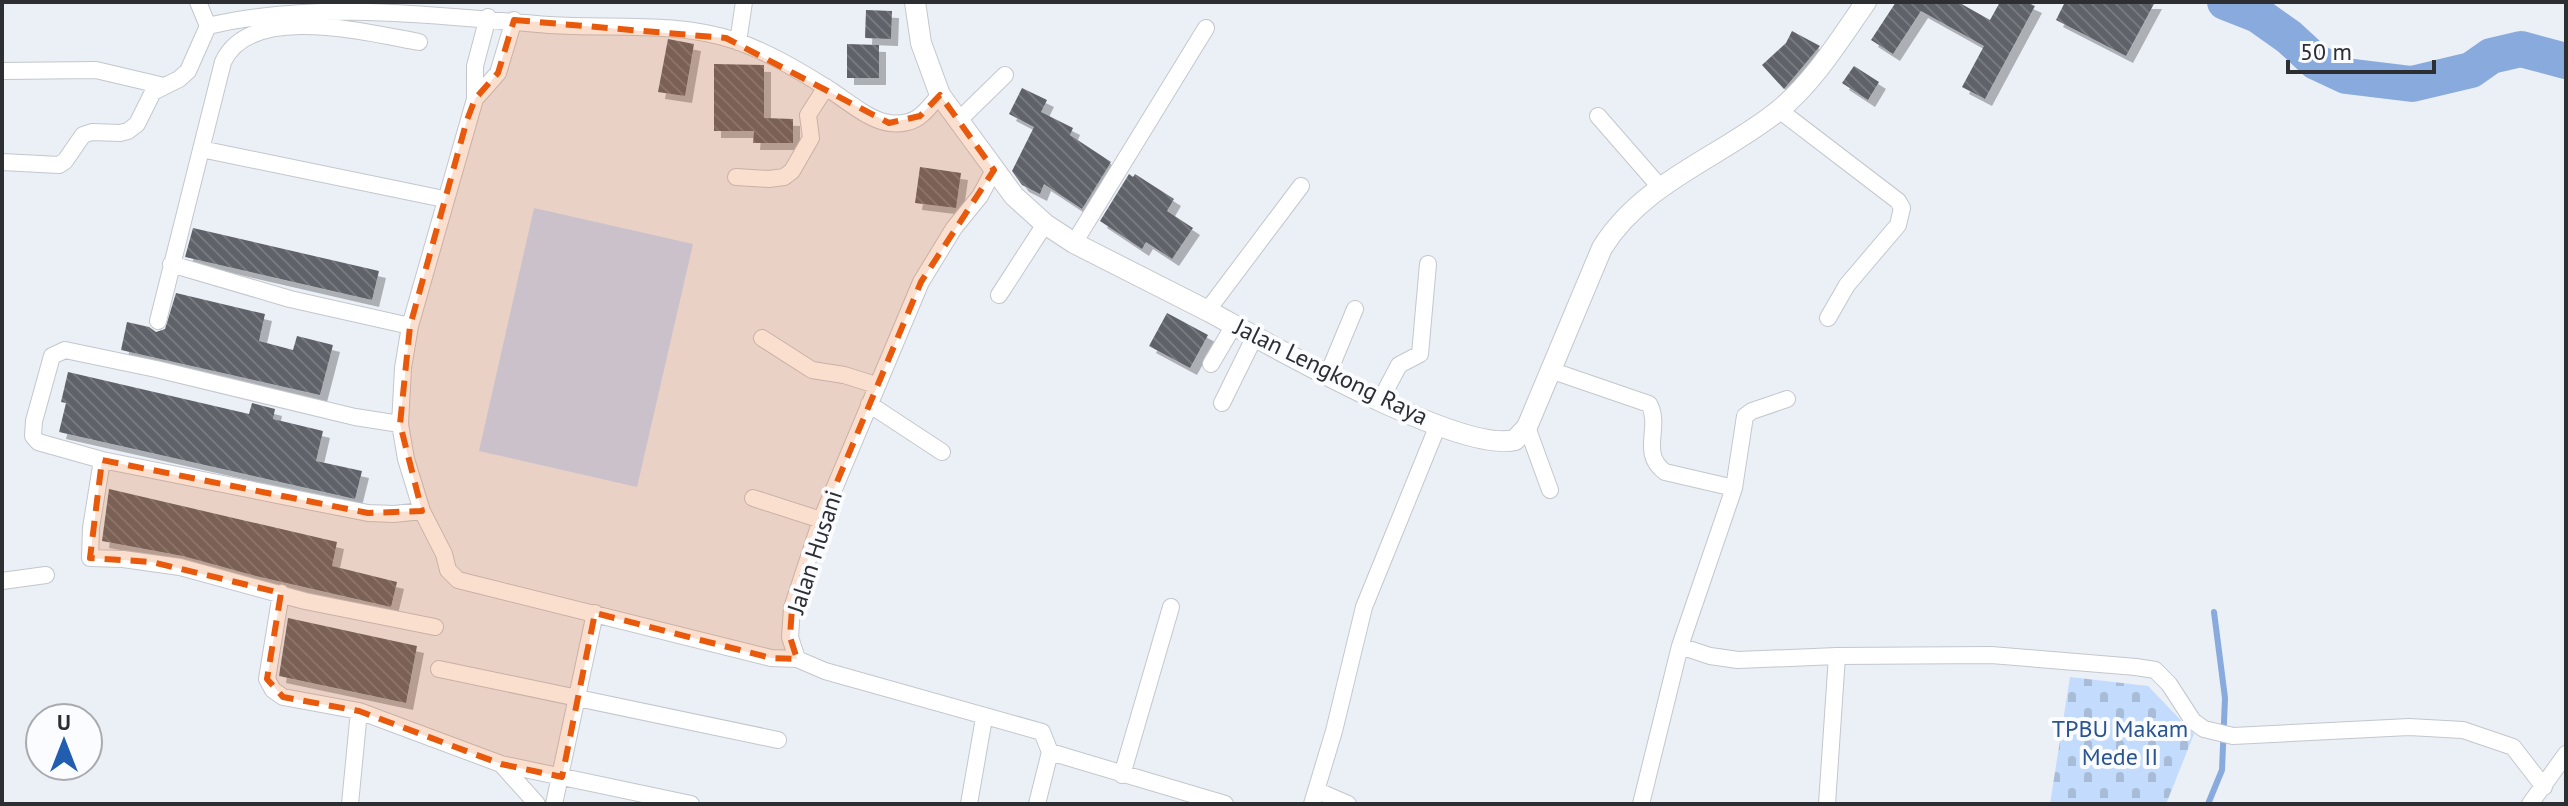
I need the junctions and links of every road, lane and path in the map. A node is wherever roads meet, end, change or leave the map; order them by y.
1 (198, 2) edge
2 (744, 2) edge
3 (915, 2) edge
4 (1866, 2) edge
5 (314, 3) edge
6 (488, 17) junction
7 (514, 20) junction
8 (208, 26) junction
9 (1206, 28) dead end
10 (419, 42) dead end
11 (738, 42) junction
12 (2, 71) edge
13 (1005, 75) dead end
14 (164, 86) junction
15 (826, 87) junction
16 (940, 95) junction
17 (475, 99) junction
18 (1779, 110) junction
19 (1598, 116) dead end
20 (959, 120) junction
21 (201, 149) junction
22 (2, 162) edge
23 (994, 170) junction
24 (736, 177) dead end
25 (1301, 186) dead end
26 (1660, 187) junction
27 (980, 196) junction
28 (1014, 196) junction
29 (444, 199) junction
30 (1045, 224) junction
31 (1074, 243) junction
32 (171, 264) junction
33 (1428, 264) dead end
34 (999, 295) dead end
35 (1355, 309) dead end
36 (1207, 311) junction
37 (1828, 318) dead end
38 (158, 321) dead end
39 (1234, 325) junction
40 (410, 326) junction
41 (1255, 336) junction
42 (762, 338) dead end
43 (1211, 364) dead end
44 (1550, 370) junction
45 (1328, 374) junction
46 (876, 385) junction
47 (1787, 399) dead end
48 (1380, 401) junction
49 (1222, 403) dead end
50 (869, 404) junction
51 (400, 424) junction
52 (1438, 425) junction
53 (1527, 427) junction
54 (942, 452) dead end
55 (102, 460) junction
56 (1734, 488) junction
57 (1550, 490) dead end
58 (753, 498) dead end
59 (422, 511) junction
60 (821, 520) junction
61 (46, 575) dead end
62 (2, 581) edge
63 (281, 593) junction
64 (1171, 607) dead end
65 (595, 613) junction
66 (435, 627) dead end
67 (1680, 646) junction
68 (1837, 656) junction
69 (797, 659) junction
70 (439, 669) dead end
71 (577, 699) junction
72 (359, 711) junction
73 (984, 718) junction
74 (778, 740) dead end
75 (1050, 752) junction
76 (2566, 754) edge
77 (501, 764) junction
78 (1122, 775) junction
79 (562, 777) junction
80 (2544, 787) junction
81 (1315, 798) edge
82 (350, 804) edge
83 (537, 804) edge
84 (554, 804) edge
85 (691, 804) edge
86 (969, 804) edge
87 (1037, 804) edge
88 (1225, 804) edge
89 (1348, 804) edge
90 (1641, 804) edge
91 (1827, 804) edge
92 (2530, 804) edge

1 - 8 street
2 - 11 street
3 - 16 street, Jalan Lengkong Raya
4 - 18 street
5 - 6 street
5 - 8 street
6 - 7 street
6 - 17 street
7 - 11 street
7 - 17 street
8 - 14 street
9 - 31 street
10 - 21 street
11 - 15 street
12 - 14 street
13 - 20 street
14 - 22 street
15 - 16 street
15 - 24 street
16 - 20 street, Jalan Lengkong Raya
17 - 29 street
18 - 26 street
18 - 37 street
19 - 26 street
20 - 23 street, Jalan Lengkong Raya
21 - 29 street
21 - 32 street
23 - 27 street, Jalan Husani
23 - 28 street, Jalan Lengkong Raya
25 - 36 street
26 - 44 street
27 - 28 street
27 - 46 street, Jalan Husani
28 - 30 street, Jalan Lengkong Raya
29 - 40 street
30 - 31 street, Jalan Lengkong Raya
30 - 34 street
31 - 36 street, Jalan Lengkong Raya
32 - 38 street
32 - 40 street
33 - 48 street
35 - 45 street
36 - 39 street, Jalan Lengkong Raya
39 - 41 street, Jalan Lengkong Raya
39 - 43 street
40 - 51 street
41 - 45 street, Jalan Lengkong Raya
41 - 49 street
42 - 46 street
44 - 53 street
44 - 56 street
45 - 48 street, Jalan Lengkong Raya
46 - 50 street, Jalan Husani
47 - 56 street
48 - 52 street, Jalan Lengkong Raya
50 - 54 street
50 - 60 street, Jalan Husani
51 - 55 street
51 - 59 street
52 - 53 street, Jalan Lengkong Raya
52 - 81 street
53 - 57 street
55 - 59 street
55 - 63 street
56 - 67 street
58 - 60 street
59 - 65 street
60 - 69 street, Jalan Husani
61 - 62 street
63 - 66 street
63 - 72 street
64 - 78 street
65 - 69 street
65 - 71 street
67 - 68 street
67 - 90 street
68 - 80 street
68 - 91 street
69 - 73 street
70 - 71 street
71 - 74 street
71 - 79 street
72 - 77 street
72 - 82 street
73 - 75 street
73 - 86 street
75 - 78 street
75 - 87 street
76 - 80 street
77 - 79 street
77 - 83 street
78 - 88 street
79 - 84 street
79 - 85 street
80 - 92 street
81 - 89 street

